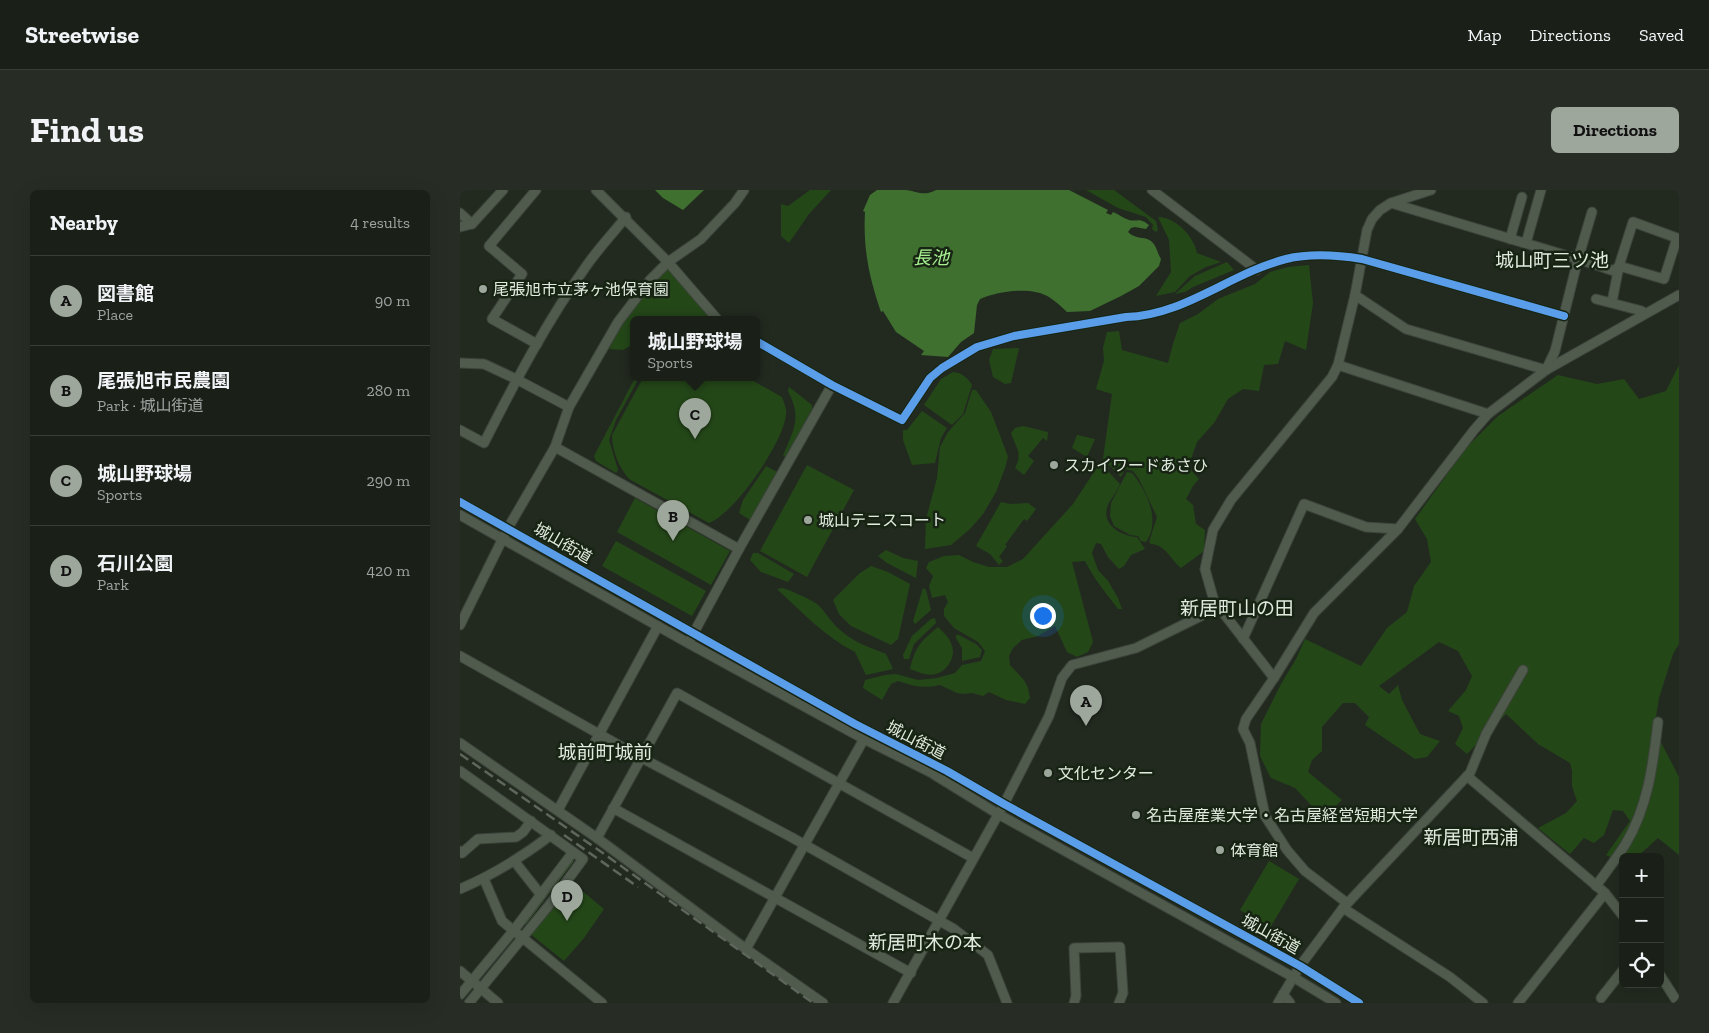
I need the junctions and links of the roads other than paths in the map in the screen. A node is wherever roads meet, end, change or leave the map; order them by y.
1 (504, 190) edge
2 (536, 190) edge
3 (596, 190) edge
4 (744, 190) edge
5 (1431, 190) edge
6 (1541, 190) edge
7 (1157, 191) edge
8 (1522, 197) dead end
9 (1390, 203) junction
10 (460, 212) edge
11 (1592, 212) dead end
12 (626, 217) junction
13 (472, 224) junction
14 (460, 228) edge
15 (1510, 239) junction
16 (1526, 243) junction
17 (1362, 259) junction
18 (1578, 259) junction
19 (668, 262) junction
20 (1619, 266) junction
21 (1257, 270) junction
22 (1355, 294) junction
23 (1679, 295) edge
24 (1596, 298) dead end
25 (1612, 302) junction
26 (1643, 315) junction
27 (715, 316) edge
28 (1564, 316) junction
29 (760, 343) edge
30 (537, 344) junction
31 (460, 363) edge
32 (1338, 365) junction
33 (1546, 370) junction
34 (516, 379) junction
35 (832, 385) junction
36 (569, 407) junction
37 (1488, 414) junction
38 (460, 430) edge
39 (555, 446) junction
40 (460, 502) edge
41 (460, 515) edge
42 (508, 528) junction
43 (1398, 529) junction
44 (503, 538) junction
45 (738, 550) junction
46 (1214, 601) junction
47 (461, 619) edge
48 (658, 626) junction
49 (694, 634) junction
50 (1243, 639) junction
51 (688, 643) junction
52 (460, 656) edge
53 (1523, 670) dead end
54 (1274, 678) junction
55 (1658, 722) dead end
56 (599, 734) junction
57 (864, 740) junction
58 (460, 742) edge
59 (640, 757) junction
60 (460, 771) edge
61 (1467, 776) junction
62 (840, 783) junction
63 (1004, 804) junction
64 (613, 808) junction
65 (558, 810) junction
66 (998, 814) junction
67 (532, 821) junction
68 (551, 835) junction
69 (597, 838) junction
70 (804, 844) junction
71 (460, 851) edge
72 (573, 852) junction
73 (974, 858) junction
74 (515, 862) junction
75 (484, 879) junction
76 (1596, 886) junction
77 (460, 889) edge
78 (1605, 892) junction
79 (541, 895) junction
80 (776, 898) junction
81 (1345, 906) junction
82 (1619, 911) edge
83 (939, 920) junction
84 (514, 930) junction
85 (523, 938) junction
86 (746, 949) junction
87 (1300, 966) junction
88 (460, 971) edge
89 (911, 973) junction
90 (1619, 975) edge
91 (1294, 977) junction
92 (1664, 981) edge
93 (472, 982) junction
94 (481, 989) junction
95 (1283, 994) junction
96 (460, 996) edge
97 (1601, 998) dead end
98 (1677, 1002) edge
99 (469, 1003) edge
100 (498, 1003) edge
101 (602, 1003) edge
102 (823, 1003) edge
103 (893, 1003) edge
104 (1007, 1003) edge
105 (1074, 1003) edge
106 (1119, 1003) edge
107 (1278, 1003) edge
108 (1290, 1003) edge
109 (1336, 1003) edge
110 (1359, 1003) edge
111 (1483, 1003) edge
112 (1518, 1003) edge

1 - 13 street
2 - 30 street
3 - 12 street
4 - 19 street
5 - 9 street
6 - 16 street
7 - 21 street
8 - 15 street
9 - 15 street
9 - 17 street
10 - 13 street
11 - 18 street
12 - 19 street
12 - 30 street
13 - 14 street
15 - 16 street
16 - 18 street
17 - 21 street
17 - 22 street
17 - 28 street
18 - 20 street
18 - 28 street
19 - 27 street
19 - 36 street
20 - 20 street
20 - 25 street
21 - 35 street
22 - 32 street
22 - 33 street
23 - 26 street
24 - 25 street
25 - 26 street
26 - 33 street
28 - 33 street
29 - 35 street
30 - 34 street
31 - 34 street
32 - 37 street
32 - 46 street
33 - 37 street
34 - 36 street
34 - 38 street
35 - 45 street
36 - 39 street
37 - 43 street
39 - 42 street
39 - 45 street
40 - 42 street, 城山街道
41 - 44 street, 城山街道
42 - 44 street
42 - 49 street, 城山街道
43 - 50 street
43 - 54 street
44 - 47 street
44 - 48 street, 城山街道
45 - 49 street
46 - 50 street
46 - 63 street
48 - 51 street, 城山街道
48 - 56 street
49 - 51 street
49 - 63 street, 城山街道
50 - 54 street
51 - 57 street, 城山街道
52 - 56 street
53 - 61 street
54 - 81 street
55 - 76 street
56 - 59 street
56 - 65 street
57 - 62 street
57 - 66 street, 城山街道
58 - 65 street
59 - 62 street
59 - 64 street
59 - 70 street
60 - 67 street
61 - 76 street
61 - 81 street
62 - 70 street
62 - 73 street
63 - 66 street
63 - 87 street, 城山街道
64 - 69 street
64 - 80 street
65 - 69 street
66 - 73 street
66 - 91 street, 城山街道
67 - 68 street
67 - 71 street
68 - 72 street
68 - 74 street
69 - 86 street
70 - 80 street
70 - 83 street
72 - 79 street
72 - 85 street
73 - 83 street
74 - 75 street
74 - 79 street
75 - 77 street
75 - 84 street
76 - 78 street
78 - 82 street
78 - 112 street
79 - 84 street
80 - 86 street
80 - 89 street
81 - 87 street
81 - 111 street
83 - 89 street
83 - 104 street
84 - 85 street
84 - 93 street
85 - 94 street
85 - 101 street
86 - 102 street
87 - 91 street
87 - 110 street, 城山街道
88 - 93 street
89 - 103 street
90 - 97 street
91 - 95 street
91 - 109 street, 城山街道
92 - 98 street
93 - 94 street
93 - 96 street
94 - 99 street
94 - 100 street
95 - 107 street
95 - 108 street
105 - 106 street

